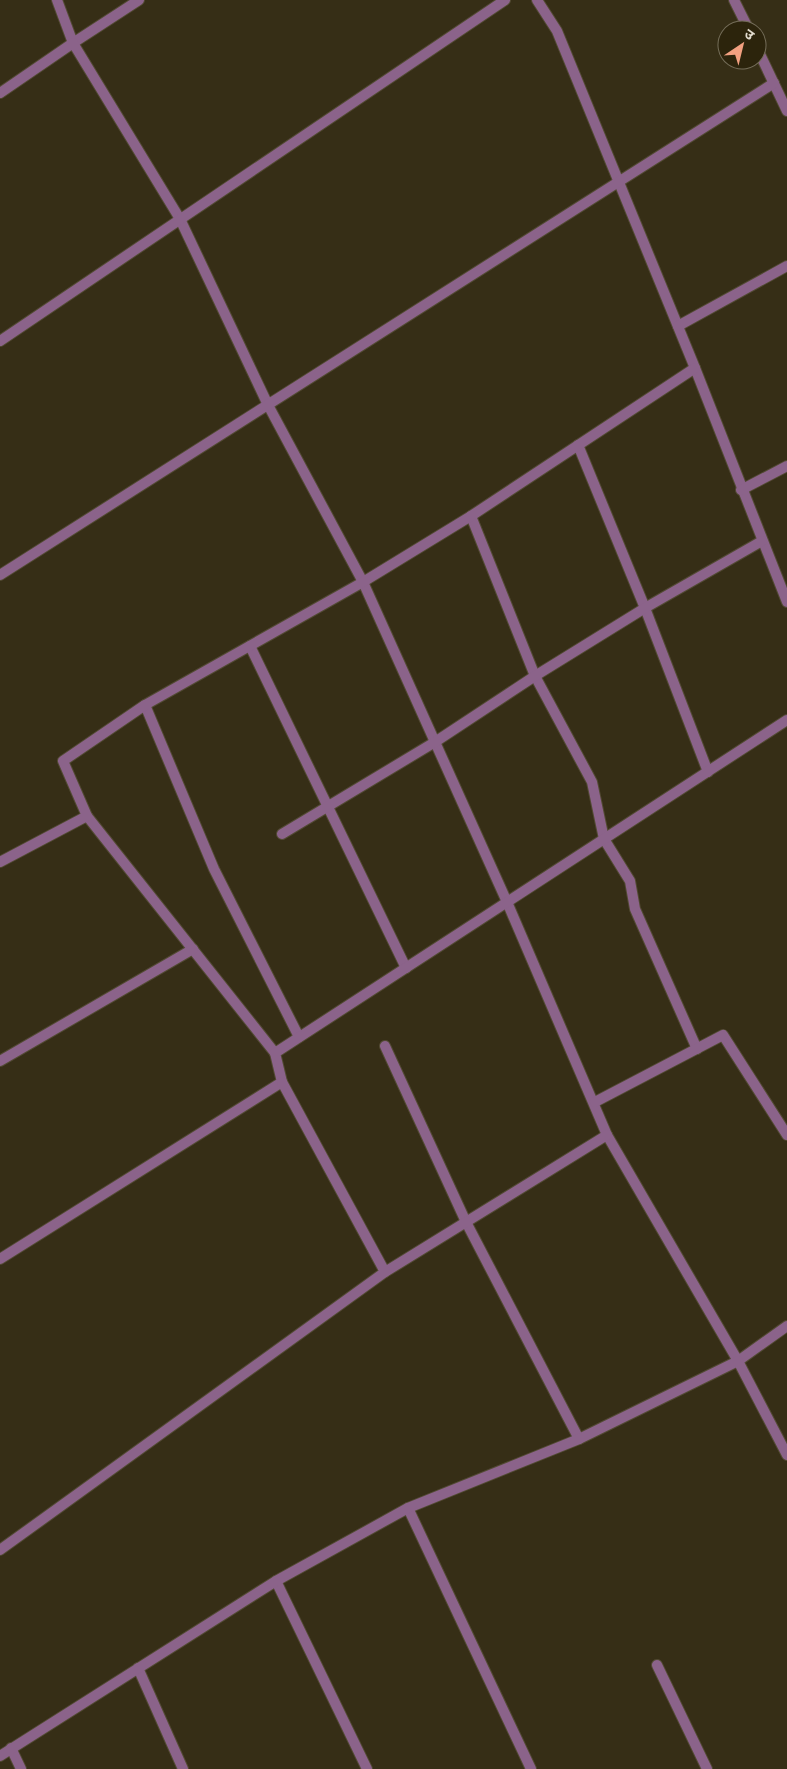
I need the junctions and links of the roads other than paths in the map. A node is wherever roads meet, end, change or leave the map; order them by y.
1 (57, 0) edge
2 (139, 0) edge
3 (505, 0) edge
4 (537, 0) edge
5 (734, 0) edge
6 (743, 20) edge
7 (73, 44) junction
8 (767, 69) edge
9 (774, 83) junction
10 (0, 93) edge
11 (787, 111) edge
12 (618, 182) junction
13 (180, 219) junction
14 (787, 266) edge
15 (678, 326) junction
16 (0, 341) edge
17 (695, 368) junction
18 (268, 405) junction
19 (578, 445) junction
20 (787, 466) edge
21 (742, 490) junction
22 (471, 516) junction
23 (762, 541) junction
24 (0, 575) edge
25 (363, 582) junction
26 (787, 602) edge
27 (645, 608) junction
28 (250, 646) junction
29 (535, 676) junction
30 (145, 705) junction
31 (787, 720) edge
32 (435, 742) junction
33 (708, 772) junction
34 (328, 807) junction
35 (87, 816) junction
36 (282, 834) dead end
37 (604, 839) junction
38 (0, 862) edge
39 (508, 902) junction
40 (193, 949) junction
41 (406, 968) junction
42 (299, 1038) junction
43 (385, 1046) dead end
44 (697, 1049) junction
45 (275, 1053) junction
46 (0, 1061) edge
47 (282, 1082) junction
48 (595, 1102) junction
49 (607, 1135) junction
50 (787, 1135) edge
51 (466, 1222) junction
52 (0, 1259) edge
53 (385, 1272) junction
54 (787, 1326) edge
55 (738, 1361) junction
56 (579, 1439) junction
57 (787, 1455) edge
58 (408, 1508) junction
59 (0, 1550) edge
60 (276, 1581) junction
61 (657, 1665) dead end
62 (138, 1668) junction
63 (11, 1748) junction
64 (0, 1756) edge
65 (21, 1769) edge
66 (183, 1769) edge
67 (367, 1769) edge
68 (531, 1769) edge
69 (707, 1769) edge

1 - 7 street
2 - 7 street
3 - 13 street
4 - 12 street
5 - 6 street
7 - 10 street
7 - 13 street
8 - 9 street
9 - 11 street
9 - 12 street
12 - 15 street
12 - 18 street
13 - 16 street
13 - 18 street
14 - 15 street
15 - 17 street
17 - 19 street
17 - 21 street
18 - 24 street
18 - 25 street
19 - 22 street
19 - 27 street
20 - 21 street
21 - 23 street
22 - 25 street
22 - 29 street
23 - 26 street
23 - 27 street
25 - 28 street
25 - 32 street
27 - 29 street
27 - 33 street
28 - 30 street
28 - 34 street
29 - 32 street
29 - 37 street
30 - 35 street
30 - 42 street
31 - 33 street
32 - 34 street
32 - 39 street
33 - 37 street
34 - 36 street
34 - 41 street
35 - 38 street
35 - 40 street
37 - 39 street
37 - 44 street
39 - 41 street
39 - 48 street
40 - 45 street
40 - 46 street
41 - 42 street
42 - 45 street
43 - 51 street
44 - 48 street
44 - 50 street
45 - 47 street
47 - 52 street
47 - 53 street
48 - 49 street
49 - 51 street
49 - 55 street
51 - 53 street
51 - 56 street
53 - 59 street
54 - 55 street
55 - 56 street
55 - 57 street
56 - 58 street
58 - 60 street
58 - 68 street
60 - 62 street
60 - 67 street
61 - 69 street
62 - 63 street
62 - 66 street
63 - 64 street
63 - 65 street

